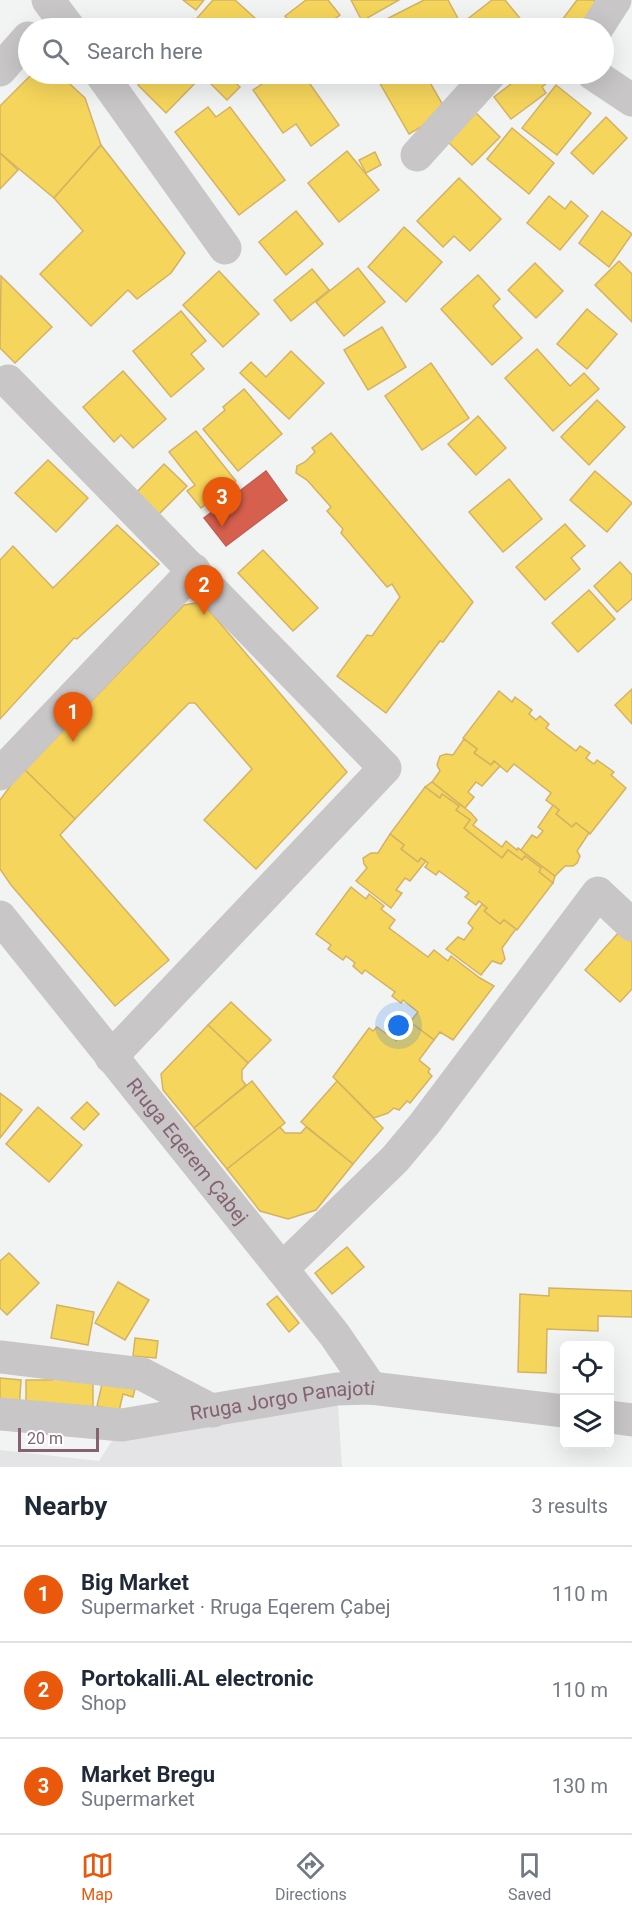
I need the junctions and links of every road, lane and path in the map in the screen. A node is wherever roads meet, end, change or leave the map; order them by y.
1 (615, 0) edge
2 (603, 18) edge
3 (18, 49) edge
4 (0, 70) edge
5 (108, 84) edge
6 (480, 84) edge
7 (608, 84) edge
8 (632, 100) edge
9 (417, 155) dead end
10 (225, 248) dead end
11 (8, 381) dead end
12 (194, 570) junction
13 (0, 774) edge
14 (0, 917) edge
15 (632, 925) edge
16 (111, 1057) junction
17 (282, 1269) junction
18 (0, 1357) edge
19 (371, 1388) junction
20 (213, 1411) junction
21 (560, 1411) edge
22 (0, 1414) edge
23 (614, 1417) edge
24 (632, 1419) edge

1 - 2 street
3 - 4 street
5 - 10 street
6 - 9 street
7 - 8 street
11 - 12 street
12 - 13 street
12 - 16 street
14 - 16 street, Rruga Eqerem Çabej
15 - 17 street
16 - 17 street, Rruga Eqerem Çabej
17 - 19 street, Rruga Eqerem Çabej
18 - 20 street
19 - 20 street, Rruga Jorgo Panajoti
19 - 21 street, Rruga Jorgo Panajoti
20 - 22 street, Rruga Jorgo Panajoti
23 - 24 street

